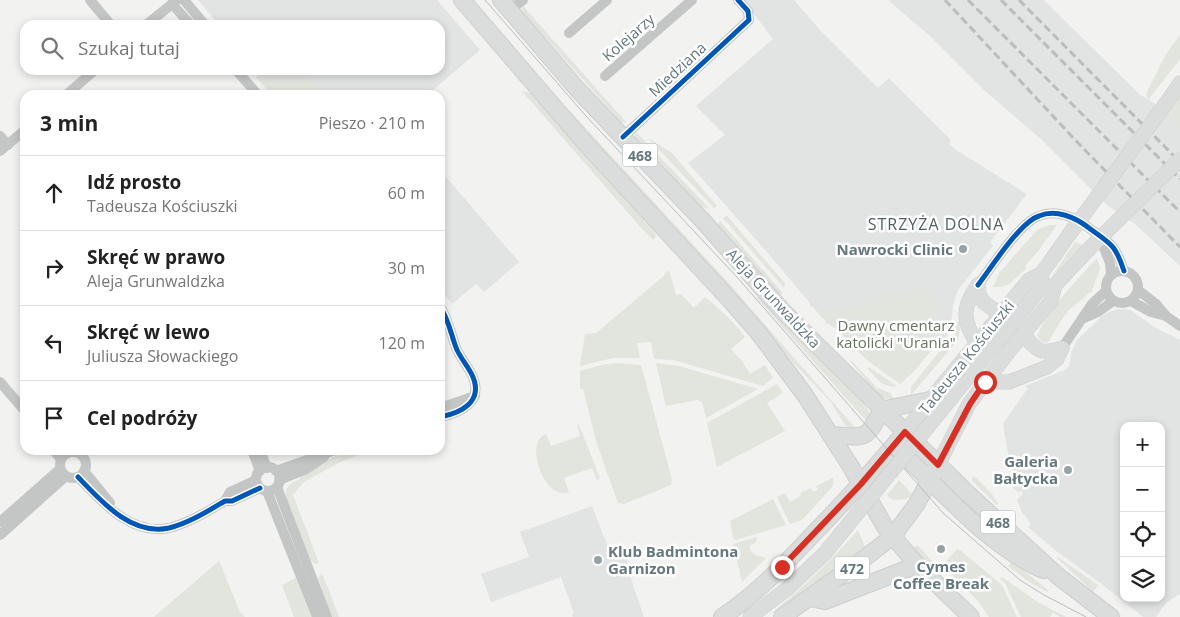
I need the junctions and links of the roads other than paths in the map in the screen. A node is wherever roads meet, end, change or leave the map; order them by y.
1 (90, 0) edge
2 (184, 0) edge
3 (462, 0) edge
4 (607, 0) edge
5 (692, 0) edge
6 (738, 0) edge
7 (174, 2) edge
8 (511, 3) edge
9 (107, 20) edge
10 (152, 20) edge
11 (187, 20) edge
12 (201, 20) edge
13 (569, 33) dead end
14 (89, 75) edge
15 (240, 75) edge
16 (605, 76) dead end
17 (1180, 84) edge
18 (72, 90) edge
19 (254, 90) edge
20 (20, 134) edge
21 (0, 136) edge
22 (622, 137) junction
23 (4, 148) edge
24 (1180, 159) edge
25 (1099, 236) junction
26 (1124, 271) junction
27 (1042, 273) junction
28 (1111, 275) junction
29 (978, 285) junction
30 (1055, 285) junction
31 (1040, 289) junction
32 (1138, 290) junction
33 (1106, 291) junction
34 (1113, 301) junction
35 (1131, 301) junction
36 (1002, 314) junction
37 (1166, 316) junction
38 (445, 317) edge
39 (1082, 319) junction
40 (1180, 326) edge
41 (1023, 334) junction
42 (977, 343) junction
43 (1062, 348) junction
44 (0, 382) edge
45 (985, 382) junction
46 (475, 396) junction
47 (930, 400) junction
48 (20, 405) edge
49 (445, 406) edge
50 (881, 410) junction
51 (445, 415) edge
52 (905, 432) junction
53 (831, 435) junction
54 (894, 446) junction
55 (76, 455) edge
56 (79, 455) edge
57 (255, 455) edge
58 (261, 455) edge
59 (324, 455) edge
60 (64, 462) edge
61 (938, 465) junction
62 (81, 474) junction
63 (268, 480) junction
64 (929, 481) junction
65 (861, 484) junction
66 (876, 511) junction
67 (909, 516) junction
68 (0, 522) edge
69 (0, 535) edge
70 (892, 536) junction
71 (917, 565) junction
72 (1059, 578) junction
73 (810, 598) junction
74 (317, 617) edge
75 (327, 617) edge
76 (722, 617) edge
77 (750, 617) edge
78 (782, 617) edge
79 (971, 617) edge
80 (1111, 617) edge

1 - 9 street
2 - 12 street
3 - 53 main road, 468
4 - 13 street
5 - 16 street, Kolejarzy
6 - 22 street, Miedziana
7 - 10 street
7 - 11 street
8 - 22 main road, Aleja Grunwaldzka / 468
14 - 18 street
15 - 19 street
17 - 27 main road, bridge
20 - 23 street
21 - 23 street
22 - 50 main road, Aleja Grunwaldzka / 468
24 - 30 main road, bridge
25 - 26 street
25 - 28 street
25 - 29 street
26 - 28 street
26 - 32 street
27 - 31 main road
27 - 36 main road, Tadeusza Kościuszki
28 - 33 street
29 - 36 main road
29 - 42 main road
30 - 31 main road
30 - 41 main road, Tadeusza Kościuszki
31 - 77 main road, bridge
32 - 35 street
32 - 37 street
33 - 34 street
33 - 39 street
34 - 35 street
34 - 39 street
35 - 37 street
36 - 42 main road, Tadeusza Kościuszki
37 - 40 street
38 - 46 street
39 - 43 street
41 - 43 main road
41 - 45 main road, Tadeusza Kościuszki
42 - 47 main road, Tadeusza Kościuszki
43 - 45 main road
44 - 48 street
45 - 61 main road, Tadeusza Kościuszki
46 - 49 street
46 - 51 street
47 - 50 main road
47 - 52 main road, Tadeusza Kościuszki
50 - 52 main road, Aleja Grunwaldzka / 468
50 - 53 main road
52 - 54 main road, Tadeusza Kościuszki
52 - 61 main road, Aleja Grunwaldzka / 468
53 - 65 main road, 468
54 - 64 main road
54 - 65 main road, Tadeusza Kościuszki
55 - 60 street
56 - 62 street
57 - 63 street
58 - 63 street
59 - 63 street
60 - 62 street
60 - 68 street
60 - 69 street
61 - 64 main road, Tadeusza Kościuszki
61 - 72 main road, Aleja Grunwaldzka / 468
62 - 63 street
63 - 74 street
63 - 75 street
64 - 67 main road, Tadeusza Kościuszki
64 - 72 main road
65 - 66 main road, 468
65 - 76 main road, Tadeusza Kościuszki
66 - 67 main road
66 - 70 main road, 468
67 - 70 main road, Tadeusza Kościuszki
70 - 71 main road, 468
70 - 73 main road, 472
71 - 73 main road
71 - 79 main road, 468
72 - 80 main road, Aleja Grunwaldzka / 468
73 - 78 main road, 472

